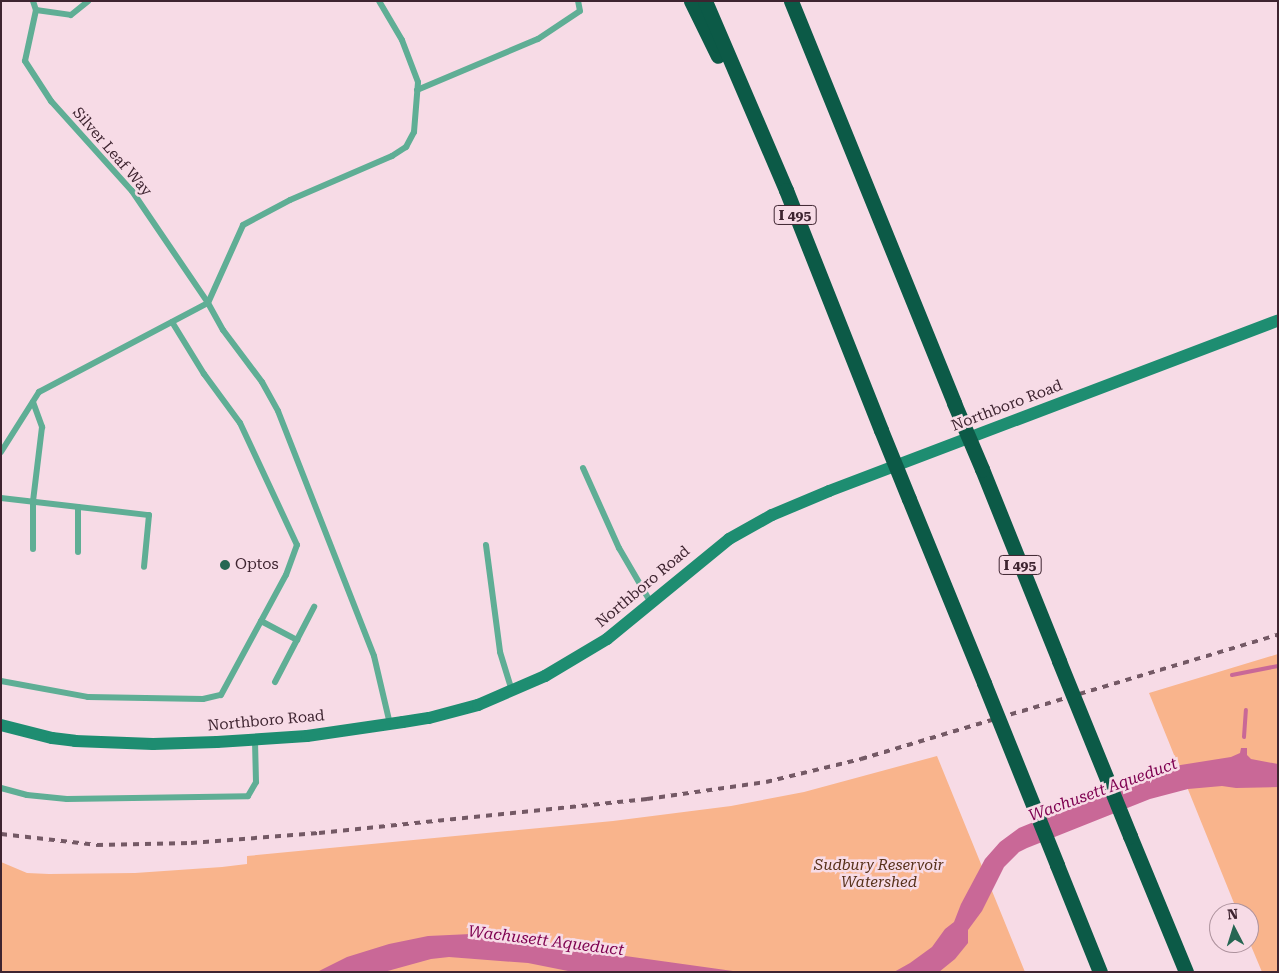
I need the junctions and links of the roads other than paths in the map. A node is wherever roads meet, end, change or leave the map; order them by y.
1 (33, 1) edge
2 (88, 1) edge
3 (379, 1) edge
4 (578, 1) edge
5 (691, 1) edge
6 (705, 1) edge
7 (791, 1) edge
8 (795, 1) edge
9 (36, 10) junction
10 (812, 54) junction
11 (417, 90) junction
12 (786, 190) junction
13 (208, 303) junction
14 (1278, 320) edge
15 (172, 322) junction
16 (33, 402) junction
17 (1, 452) edge
18 (584, 468) dead end
19 (1, 498) edge
20 (33, 501) junction
21 (78, 507) junction
22 (486, 545) dead end
23 (33, 549) dead end
24 (78, 552) dead end
25 (144, 567) dead end
26 (651, 603) junction
27 (314, 607) dead end
28 (261, 621) junction
29 (296, 640) junction
30 (1, 682) edge
31 (274, 682) dead end
32 (512, 691) junction
33 (390, 724) junction
34 (1, 725) edge
35 (254, 740) junction
36 (1, 788) edge
37 (1100, 972) edge
38 (1186, 972) edge

1 - 9 lane
2 - 9 lane
3 - 11 lane
4 - 11 lane
5 - 12 highway
6 - 12 highway, I 495
7 - 10 highway, I 495
8 - 10 highway
9 - 13 lane, Silver Leaf Way
10 - 38 highway, I 495, bridge
11 - 13 lane
12 - 37 highway, I 495, bridge
13 - 15 lane
13 - 33 lane, Silver Leaf Way
14 - 26 main road, Northboro Road
15 - 16 lane
15 - 28 lane
16 - 17 lane
16 - 20 lane
18 - 26 lane
19 - 20 lane
20 - 21 lane
20 - 23 lane
21 - 24 lane
21 - 25 lane
22 - 32 lane
26 - 32 main road, Northboro Road
27 - 29 lane
28 - 29 lane
28 - 30 lane
29 - 31 lane
32 - 33 main road, Northboro Road
33 - 35 main road, Northboro Road
34 - 35 main road, Northboro Road
35 - 36 lane

